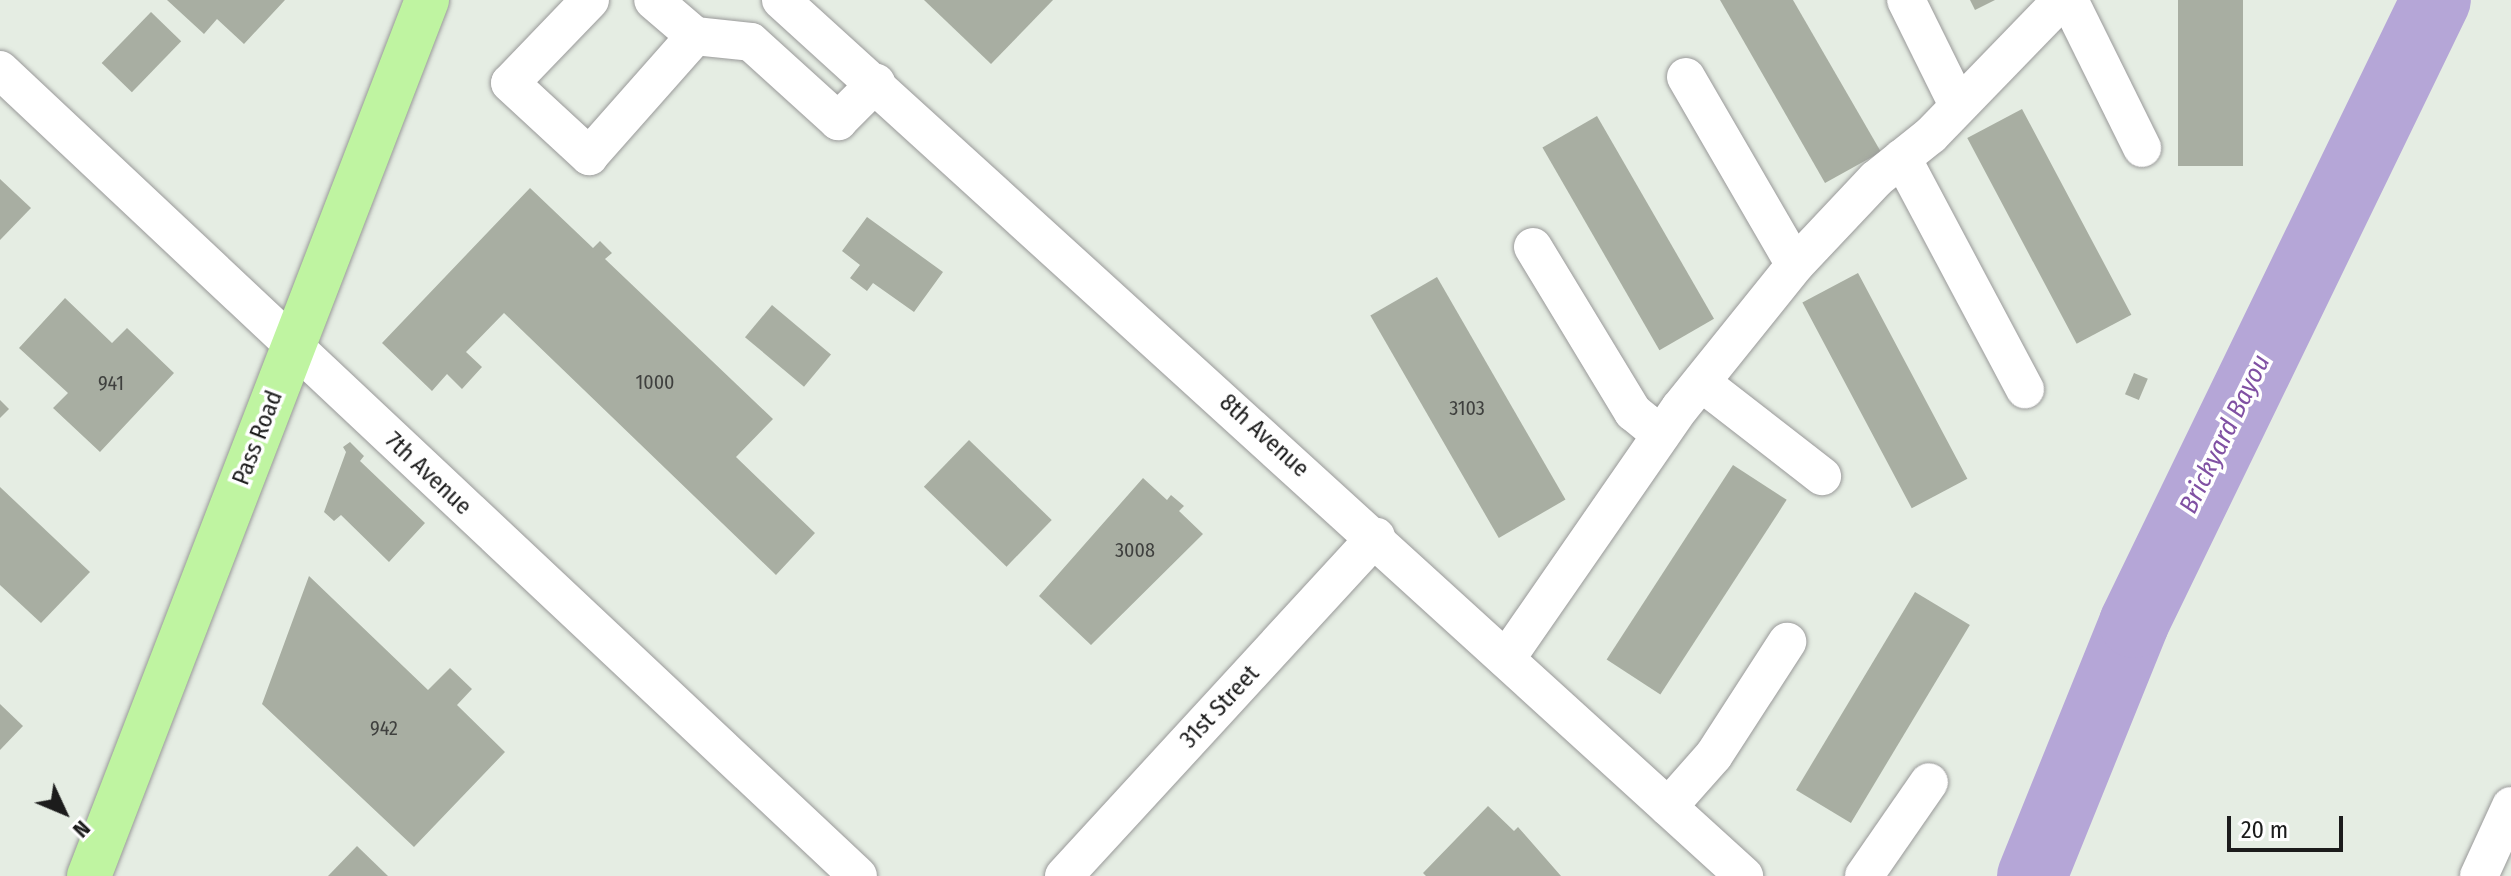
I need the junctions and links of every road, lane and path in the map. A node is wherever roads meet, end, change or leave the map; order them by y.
1 (427, 0) edge
2 (653, 0) edge
3 (781, 0) edge
4 (1906, 0) edge
5 (2062, 0) edge
6 (2069, 0) edge
7 (573, 5) edge
8 (695, 36) junction
9 (0, 70) edge
10 (1686, 77) dead end
11 (876, 83) junction
12 (1958, 105) junction
13 (2142, 148) dead end
14 (1902, 158) junction
15 (1533, 247) dead end
16 (1795, 265) junction
17 (293, 347) junction
18 (1702, 383) junction
19 (2025, 389) dead end
20 (1661, 435) junction
21 (1822, 476) dead end
22 (1376, 537) junction
23 (1787, 642) dead end
24 (1506, 659) junction
25 (1929, 782) dead end
26 (2511, 806) edge
27 (1668, 807) junction
28 (89, 876) edge
29 (858, 876) edge
30 (1064, 876) edge
31 (1744, 876) edge
32 (1864, 876) edge
33 (2479, 876) edge

1 - 17 main road, Pass Road
2 - 8 street
3 - 11 street, 8th Avenue
4 - 12 street
5 - 12 street
6 - 13 street
7 - 8 street
8 - 11 street
9 - 17 street, 7th Avenue
10 - 16 street
11 - 22 street, 8th Avenue
12 - 14 street
14 - 16 street
14 - 19 street
15 - 20 street
16 - 18 street
17 - 28 main road, Pass Road
17 - 29 street, 7th Avenue
18 - 20 street
18 - 21 street
20 - 24 street
22 - 24 street, 8th Avenue
22 - 30 street, 31st Street
23 - 27 street
24 - 27 street, 8th Avenue
25 - 32 street
26 - 33 street
27 - 31 street, 8th Avenue

